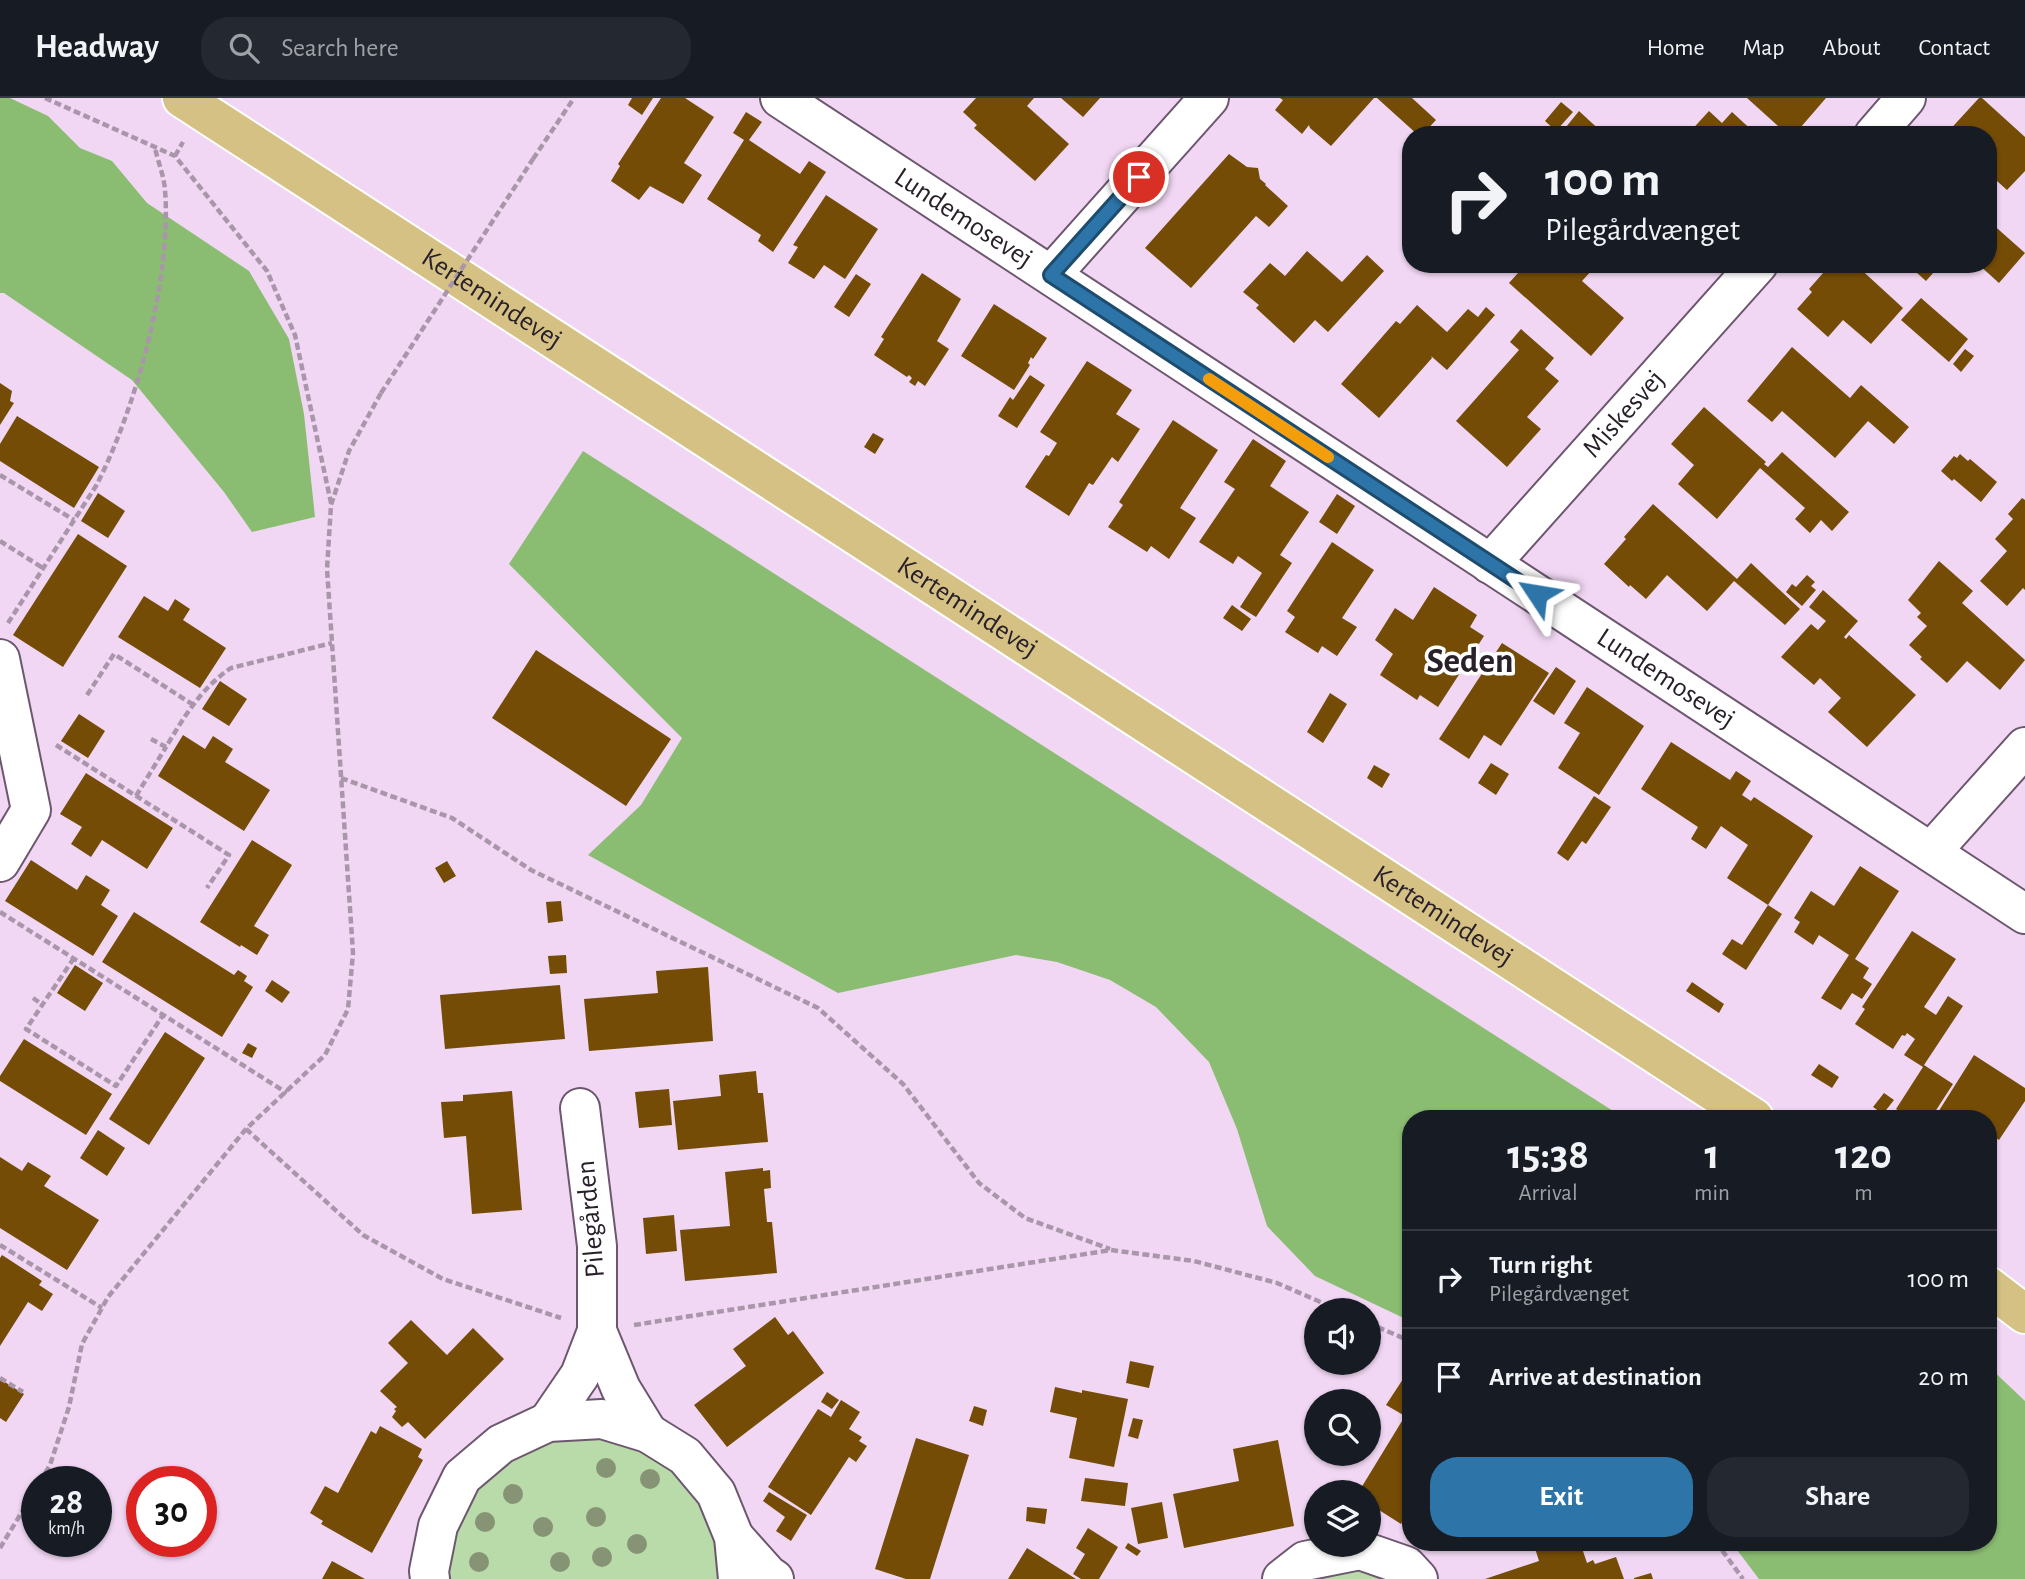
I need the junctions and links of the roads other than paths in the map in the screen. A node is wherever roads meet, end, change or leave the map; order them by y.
1 (182, 98) edge
2 (780, 98) edge
3 (1209, 98) edge
4 (1906, 98) edge
5 (1882, 126) edge
6 (1750, 273) edge
7 (1051, 275) junction
8 (1490, 564) junction
9 (4, 642) edge
10 (2025, 747) edge
11 (1931, 852) junction
12 (0, 862) edge
13 (2025, 914) edge
14 (580, 1108) dead end
15 (1742, 1110) edge
16 (1997, 1265) edge
17 (2025, 1280) edge
18 (1997, 1293) edge
19 (2025, 1314) edge
20 (597, 1331) junction
21 (548, 1422) junction
22 (648, 1433) junction
23 (734, 1537) junction
24 (430, 1579) edge
25 (738, 1579) edge
26 (774, 1579) edge
27 (1282, 1579) edge
28 (1418, 1579) edge

1 - 15 main road, Kertemindevej
2 - 7 street, Lundemosevej
3 - 7 street
4 - 5 street
6 - 8 street, Miskesvej
7 - 8 street, Lundemosevej
8 - 11 street, Lundemosevej
9 - 12 street
10 - 11 street
11 - 13 street, Lundemosevej
14 - 20 street, Pilegården
16 - 17 main road
18 - 19 main road
20 - 21 street, Pilegården
20 - 22 street, Pilegården
21 - 22 street, Pilegården
21 - 24 street, Pilegården
22 - 23 street, Pilegården
23 - 25 street, Pilegården
23 - 26 street, Pilegården
27 - 28 street

